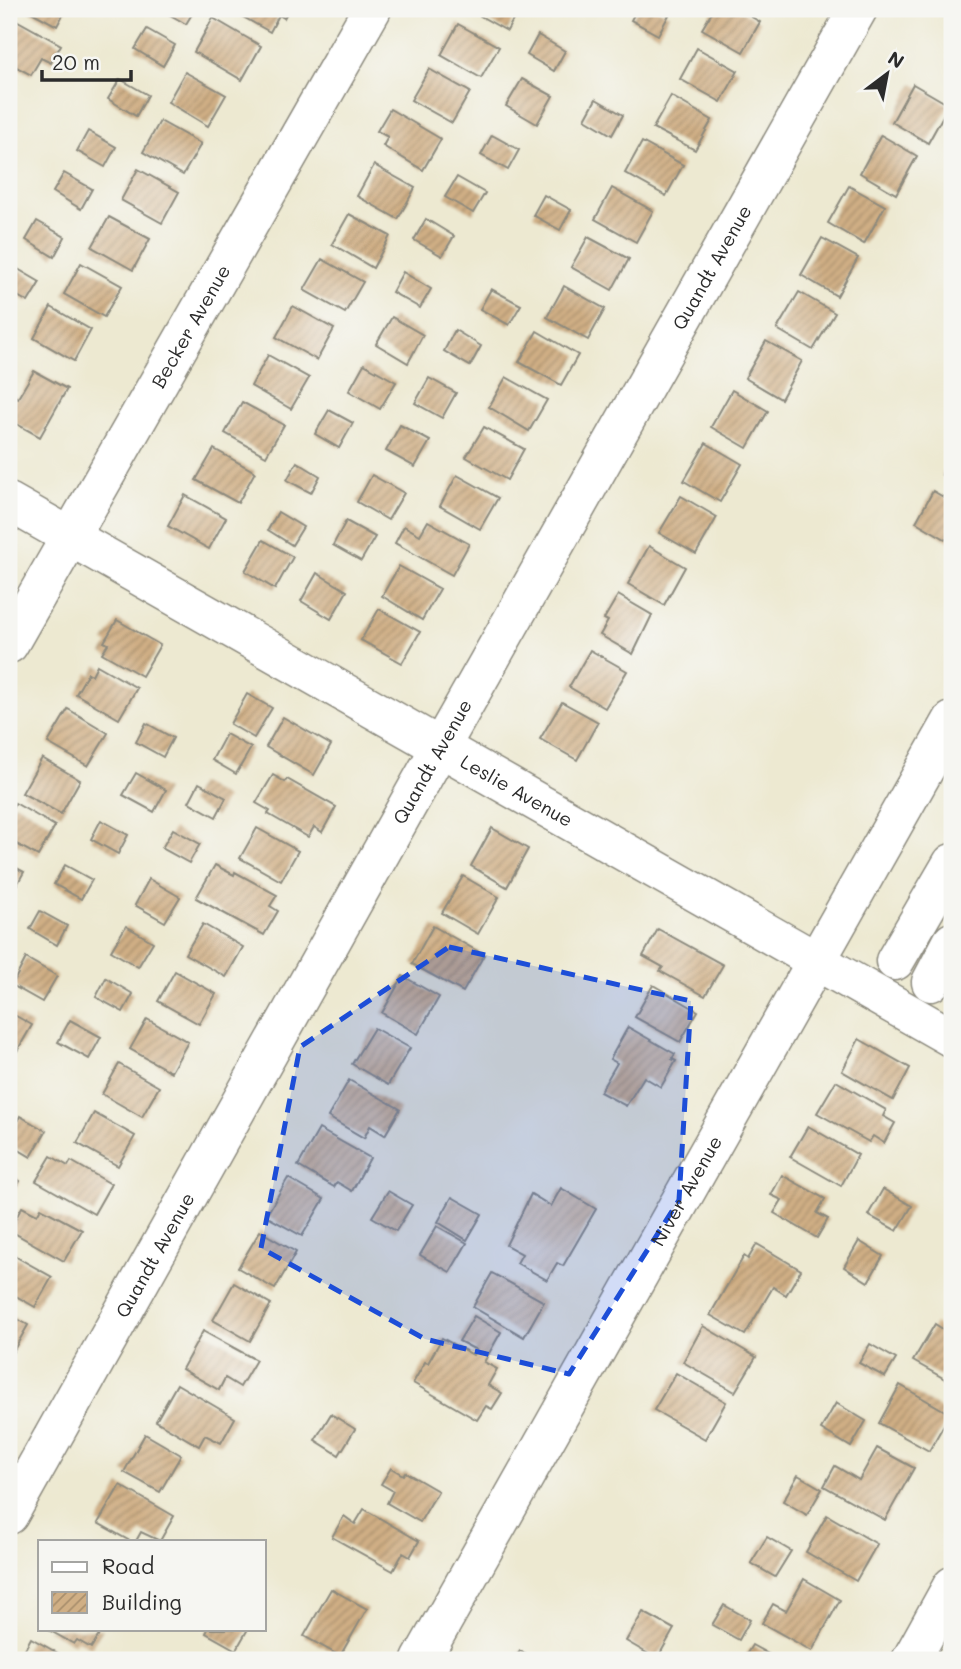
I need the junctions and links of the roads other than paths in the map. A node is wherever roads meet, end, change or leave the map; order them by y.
1 (372, 9) edge
2 (858, 9) edge
3 (9, 502) edge
4 (70, 537) junction
5 (9, 645) edge
6 (952, 721) edge
7 (440, 747) junction
8 (939, 773) edge
9 (952, 863) edge
10 (952, 942) edge
11 (816, 961) junction
12 (895, 961) dead end
13 (931, 982) dead end
14 (952, 1038) edge
15 (9, 1515) edge
16 (952, 1586) edge
17 (421, 1660) edge
18 (911, 1660) edge

1 - 4 street, Becker Avenue
2 - 7 street, Quandt Avenue
3 - 4 street, Leslie Avenue
4 - 5 street, Becker Avenue
4 - 7 street, Leslie Avenue
6 - 8 street, Niver Avenue
7 - 11 street, Leslie Avenue
7 - 15 street, Quandt Avenue
8 - 11 street, Niver Avenue
9 - 12 street
10 - 13 street
11 - 14 street, Leslie Avenue
11 - 17 street, Niver Avenue
16 - 18 street

